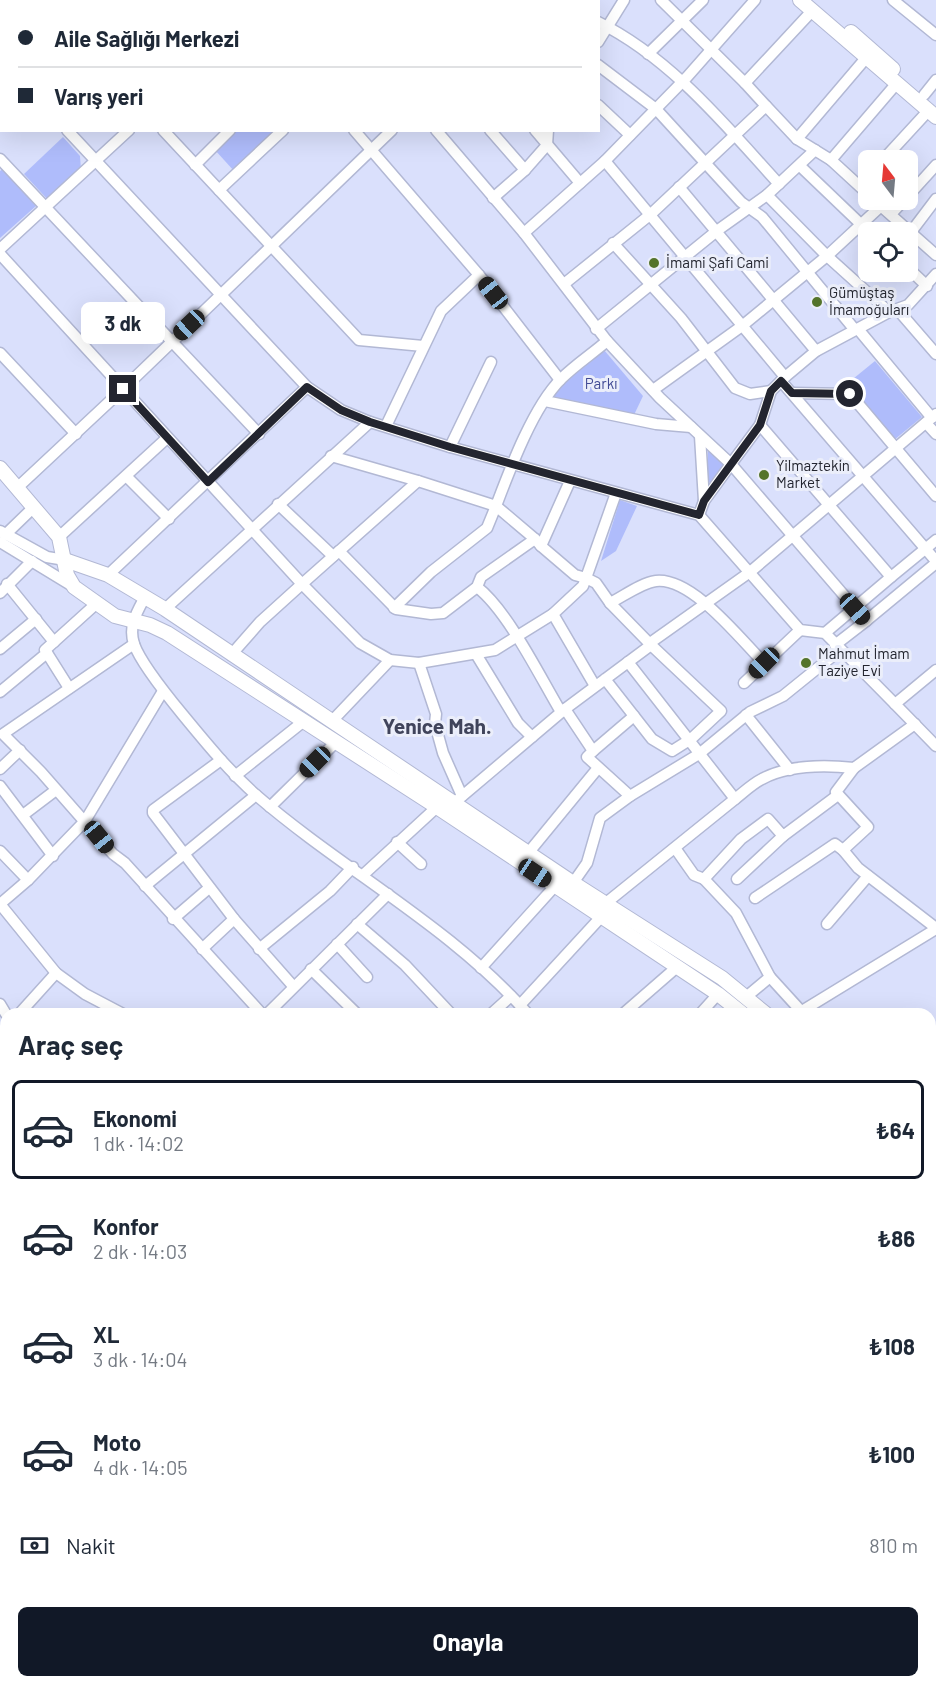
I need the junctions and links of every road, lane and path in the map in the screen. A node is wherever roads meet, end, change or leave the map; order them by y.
1 (624, 0) edge
2 (661, 0) edge
3 (703, 0) edge
4 (756, 0) edge
5 (800, 0) edge
6 (893, 0) edge
7 (907, 4) edge
8 (813, 6) edge
9 (683, 20) junction
10 (603, 24) edge
11 (936, 35) edge
12 (711, 49) junction
13 (648, 54) junction
14 (866, 58) junction
15 (600, 67) edge
16 (936, 81) edge
17 (681, 82) junction
18 (745, 83) junction
19 (897, 84) junction
20 (924, 95) junction
21 (766, 106) junction
22 (600, 107) edge
23 (656, 109) junction
24 (934, 111) edge
25 (69, 132) edge
26 (127, 132) edge
27 (165, 132) edge
28 (228, 132) edge
29 (281, 132) edge
30 (356, 132) edge
31 (390, 132) edge
32 (437, 132) edge
33 (492, 132) edge
34 (537, 132) edge
35 (548, 132) edge
36 (734, 134) junction
37 (630, 135) junction
38 (797, 139) junction
39 (548, 145) junction
40 (815, 150) junction
41 (893, 150) edge
42 (372, 151) junction
43 (0, 159) edge
44 (605, 160) junction
45 (831, 160) junction
46 (706, 161) junction
47 (95, 162) junction
48 (195, 165) junction
49 (936, 165) edge
50 (800, 166) junction
51 (525, 170) junction
52 (580, 183) junction
53 (779, 184) junction
54 (858, 184) edge
55 (918, 185) edge
56 (679, 187) junction
57 (219, 190) junction
58 (767, 195) junction
59 (493, 198) junction
60 (936, 199) edge
61 (46, 208) junction
62 (748, 208) junction
63 (872, 210) edge
64 (886, 210) edge
65 (895, 210) edge
66 (651, 214) junction
67 (891, 214) junction
68 (858, 222) edge
69 (862, 222) edge
70 (900, 222) edge
71 (918, 223) edge
72 (858, 226) edge
73 (718, 230) junction
74 (524, 234) junction
75 (918, 238) edge
76 (613, 243) junction
77 (270, 247) junction
78 (0, 249) edge
79 (0, 254) edge
80 (936, 255) edge
81 (686, 256) junction
82 (827, 256) junction
83 (808, 272) junction
84 (918, 274) edge
85 (479, 275) junction
86 (932, 283) edge
87 (564, 284) junction
88 (651, 287) junction
89 (222, 294) junction
90 (775, 298) junction
91 (894, 311) junction
92 (742, 326) junction
93 (596, 329) junction
94 (856, 330) junction
95 (172, 341) junction
96 (607, 341) junction
97 (423, 346) junction
98 (708, 350) junction
99 (816, 351) junction
100 (0, 353) edge
101 (936, 354) edge
102 (491, 362) dead end
103 (783, 379) junction
104 (560, 380) junction
105 (307, 387) junction
106 (123, 389) junction
107 (653, 390) junction
108 (771, 391) junction
109 (792, 393) junction
110 (545, 401) junction
111 (931, 418) edge
112 (370, 422) junction
113 (760, 425) junction
114 (386, 426) junction
115 (691, 427) junction
116 (76, 434) junction
117 (260, 434) junction
118 (936, 434) edge
119 (700, 435) junction
120 (167, 438) junction
121 (450, 447) junction
122 (895, 448) junction
123 (331, 456) junction
124 (512, 464) junction
125 (731, 464) junction
126 (0, 468) edge
127 (128, 477) junction
128 (862, 478) junction
129 (418, 481) junction
130 (570, 481) junction
131 (208, 482) junction
132 (17, 488) junction
133 (616, 492) junction
134 (936, 496) edge
135 (704, 501) junction
136 (278, 504) junction
137 (496, 506) junction
138 (829, 506) junction
139 (34, 507) junction
140 (699, 515) junction
141 (169, 519) junction
142 (253, 530) junction
143 (795, 535) junction
144 (59, 537) junction
145 (1, 538) edge
146 (936, 540) edge
147 (538, 542) junction
148 (926, 548) junction
149 (336, 554) junction
150 (65, 560) junction
151 (32, 561) junction
152 (936, 562) edge
153 (750, 572) junction
154 (108, 575) junction
155 (891, 577) junction
156 (586, 578) junction
157 (302, 584) junction
158 (74, 587) junction
159 (477, 587) junction
160 (3, 589) edge
161 (145, 597) junction
162 (706, 602) junction
163 (97, 603) junction
164 (610, 603) junction
165 (394, 608) junction
166 (165, 609) junction
167 (855, 609) junction
168 (553, 614) junction
169 (36, 619) junction
170 (132, 620) junction
171 (866, 621) junction
172 (800, 630) junction
173 (825, 633) junction
174 (516, 637) junction
175 (54, 642) junction
176 (134, 644) junction
177 (650, 644) junction
178 (838, 648) junction
179 (0, 649) edge
180 (46, 652) junction
181 (476, 654) junction
182 (231, 655) junction
183 (390, 660) junction
184 (628, 662) junction
185 (419, 663) junction
186 (764, 663) junction
187 (936, 670) edge
188 (605, 679) junction
189 (744, 683) dead end
190 (595, 686) junction
191 (69, 688) junction
192 (163, 691) junction
193 (0, 692) edge
194 (895, 704) junction
195 (563, 711) junction
196 (746, 715) junction
197 (634, 716) junction
198 (333, 720) junction
199 (304, 721) junction
200 (915, 724) junction
201 (1, 733) edge
202 (532, 737) junction
203 (691, 739) junction
204 (336, 742) junction
205 (936, 746) edge
206 (20, 750) junction
207 (593, 751) junction
208 (699, 753) junction
209 (221, 760) junction
210 (598, 768) junction
211 (854, 768) junction
212 (0, 769) edge
213 (790, 770) junction
214 (235, 776) junction
215 (0, 786) edge
216 (56, 790) junction
217 (256, 795) junction
218 (838, 795) junction
219 (630, 796) junction
220 (735, 799) junction
221 (458, 800) junction
222 (270, 807) junction
223 (437, 807) junction
224 (23, 815) junction
225 (86, 821) junction
226 (783, 836) junction
227 (397, 842) junction
228 (675, 848) junction
229 (843, 850) junction
230 (0, 851) edge
231 (529, 852) junction
232 (186, 854) junction
233 (52, 856) junction
234 (422, 864) dead end
235 (353, 867) junction
236 (363, 874) junction
237 (868, 876) junction
238 (704, 879) junction
239 (737, 879) dead end
240 (28, 880) junction
241 (573, 883) junction
242 (144, 886) junction
243 (555, 886) junction
244 (0, 888) edge
245 (209, 888) junction
246 (388, 894) junction
247 (755, 898) dead end
248 (3, 901) edge
249 (606, 903) junction
250 (601, 917) junction
251 (173, 919) junction
252 (234, 919) junction
253 (357, 924) junction
254 (827, 924) dead end
255 (936, 929) edge
256 (337, 944) junction
257 (202, 949) junction
258 (259, 949) junction
259 (676, 967) junction
260 (481, 968) junction
261 (311, 969) junction
262 (57, 973) junction
263 (367, 976) dead end
264 (770, 977) junction
265 (293, 986) junction
266 (718, 994) junction
267 (511, 996) junction
268 (746, 997) junction
269 (25, 1008) edge
270 (112, 1008) edge
271 (256, 1008) edge
272 (273, 1008) edge
273 (351, 1008) edge
274 (445, 1008) edge
275 (498, 1008) edge
276 (522, 1008) edge
277 (526, 1008) edge
278 (630, 1008) edge
279 (705, 1008) edge
280 (736, 1008) edge
281 (759, 1008) edge
282 (796, 1008) edge
283 (806, 1008) edge

1 - 10 street
2 - 9 street
3 - 9 street
4 - 12 street
5 - 8 main road
6 - 7 street
7 - 11 street
8 - 14 main road
8 - 18 street
8 - 20 main road
9 - 12 street
9 - 13 street
10 - 13 street
12 - 17 street
12 - 18 street
13 - 17 street
14 - 19 main road
14 - 38 street
15 - 23 street
16 - 20 street
17 - 23 street
17 - 36 street
18 - 21 street
19 - 24 main road
19 - 45 street
20 - 24 main road
21 - 36 street
21 - 38 street
22 - 37 street
23 - 37 street
23 - 46 street
24 - 41 street
25 - 47 street
26 - 47 street
27 - 48 street
28 - 48 street
29 - 57 street
30 - 42 street
31 - 42 street
32 - 59 street
33 - 51 street
34 - 39 street
35 - 39 street
36 - 46 street
36 - 53 street
37 - 44 street
38 - 40 street
39 - 51 street
39 - 52 street
40 - 45 street
40 - 50 street
42 - 77 street
42 - 85 street
43 - 61 street
44 - 52 street
44 - 66 street
45 - 54 street
46 - 56 street
46 - 62 street
47 - 61 street
47 - 89 street
48 - 57 street
49 - 55 street
50 - 53 street
50 - 68 street
51 - 59 street
52 - 74 street
53 - 58 street
56 - 66 street
56 - 73 street
57 - 77 street
58 - 62 street
58 - 82 street
59 - 74 street
60 - 71 street
61 - 78 street
61 - 95 street
62 - 73 street
62 - 83 street
63 - 69 street
64 - 67 street
65 - 67 street
66 - 76 street
66 - 81 street
67 - 70 street
72 - 82 street
73 - 81 street
73 - 90 street
74 - 87 street
75 - 80 street
76 - 87 street
76 - 88 street
77 - 89 street
77 - 97 street
79 - 106 street
81 - 88 street
81 - 92 street
82 - 83 street
82 - 91 street
83 - 90 street
83 - 94 street
84 - 86 street
85 - 97 street
85 - 104 street
86 - 91 street
87 - 93 street
88 - 93 street
88 - 98 street
89 - 95 street
89 - 105 street
90 - 92 street
90 - 99 street
91 - 94 street
91 - 101 street
92 - 98 street
92 - 103 street
93 - 96 street
94 - 99 street
94 - 111 street
95 - 106 street
95 - 117 street
96 - 104 street
96 - 107 street
97 - 114 street
98 - 107 street
98 - 108 street
99 - 103 street
100 - 116 street
102 - 121 street
103 - 108 street
103 - 109 street
104 - 110 street
105 - 112 street
105 - 117 street
106 - 116 street
106 - 120 street
107 - 115 street
108 - 113 street
109 - 122 street
109 - 128 street
110 - 115 street
110 - 124 street
111 - 118 street
111 - 122 street
112 - 114 street
112 - 123 street
113 - 125 street
113 - 138 street
114 - 121 street
115 - 119 street
116 - 132 street
117 - 131 street
119 - 125 street
119 - 135 street
120 - 127 street
120 - 131 street
121 - 124 street
122 - 128 street
122 - 134 street
123 - 129 street
123 - 136 street
124 - 130 street
124 - 137 street
125 - 135 street
125 - 143 street
126 - 132 main road
127 - 141 street
127 - 144 street
128 - 138 street
128 - 148 street
129 - 137 street
129 - 149 street
130 - 133 street
130 - 147 street
131 - 141 street
131 - 142 street
132 - 139 main road
133 - 140 street
133 - 156 street
135 - 140 street
136 - 142 street
136 - 149 street
137 - 147 street
137 - 165 street
138 - 143 street
138 - 155 street
139 - 144 main road
139 - 145 street
140 - 153 street
141 - 154 street
142 - 157 street
142 - 166 street
143 - 153 street
143 - 167 street
144 - 150 main road
145 - 150 street
145 - 151 street
146 - 148 street
147 - 156 street
147 - 159 street
148 - 152 street
148 - 155 street
149 - 157 street
149 - 165 street
150 - 154 main road
150 - 158 main road
151 - 158 street
151 - 160 street
152 - 171 street
153 - 162 street
153 - 172 street
154 - 161 main road
155 - 167 street
156 - 164 street
156 - 168 street
157 - 182 street
157 - 183 street
158 - 163 main road
159 - 165 street
159 - 174 street
160 - 169 street
161 - 166 main road
161 - 170 street
162 - 164 street
162 - 177 street
162 - 186 street
163 - 170 main road
163 - 175 street
164 - 177 street
166 - 182 main road
167 - 171 street
167 - 173 street
168 - 174 street
168 - 190 street
169 - 175 street
169 - 179 street
170 - 176 street
170 - 199 main road
171 - 178 street
172 - 173 street
172 - 186 street
173 - 178 street
174 - 181 street
174 - 195 street
175 - 180 street
176 - 191 street
176 - 192 street
177 - 184 street
177 - 203 street
178 - 194 street
178 - 196 street
180 - 191 street
180 - 193 street
181 - 185 street
181 - 202 street
182 - 198 main road
183 - 185 street
183 - 198 street
184 - 188 street
184 - 203 street
185 - 221 street
186 - 189 street
187 - 194 street
188 - 190 street
188 - 197 street
190 - 195 street
191 - 201 street
192 - 209 street
192 - 225 street
194 - 200 street
195 - 202 street
195 - 207 street
196 - 208 street
196 - 213 street
197 - 203 street
197 - 207 street
198 - 221 main road
199 - 204 main road
199 - 214 street
200 - 205 street
200 - 211 street
201 - 206 street
202 - 221 street
203 - 208 street
204 - 222 street
204 - 223 main road
206 - 212 street
206 - 216 street
207 - 210 street
208 - 219 street
208 - 220 street
209 - 214 street
209 - 232 street
210 - 219 street
210 - 231 street
211 - 213 street
211 - 218 street
213 - 220 street
214 - 217 street
215 - 224 street
216 - 224 street
216 - 225 street
217 - 222 street
217 - 232 street
218 - 226 street
218 - 229 street
219 - 241 street
220 - 228 street
221 - 231 main road
222 - 235 street
223 - 227 street
223 - 243 main road
224 - 233 street
225 - 233 street
225 - 242 street
226 - 238 street
226 - 239 street
227 - 234 street
227 - 236 street
228 - 238 street
228 - 249 street
229 - 237 street
229 - 247 street
230 - 240 street
231 - 241 main road
232 - 242 street
232 - 245 street
233 - 240 street
235 - 236 street
235 - 258 street
236 - 246 street
237 - 254 street
237 - 255 street
238 - 264 street
240 - 248 street
241 - 249 main road
242 - 251 street
243 - 250 main road
243 - 260 street
244 - 248 street
245 - 251 street
245 - 252 street
246 - 253 street
246 - 260 street
248 - 262 street
249 - 268 main road
250 - 259 main road
250 - 277 street
251 - 257 street
252 - 257 street
252 - 258 street
253 - 256 street
253 - 274 street
255 - 283 street
256 - 261 street
256 - 263 street
257 - 271 street
258 - 265 street
259 - 266 main road
259 - 278 street
260 - 267 street
261 - 265 street
261 - 273 street
262 - 269 street
262 - 270 street
264 - 268 street
264 - 282 street
265 - 272 street
266 - 279 street
266 - 280 main road
267 - 275 street
267 - 276 street
268 - 281 main road

